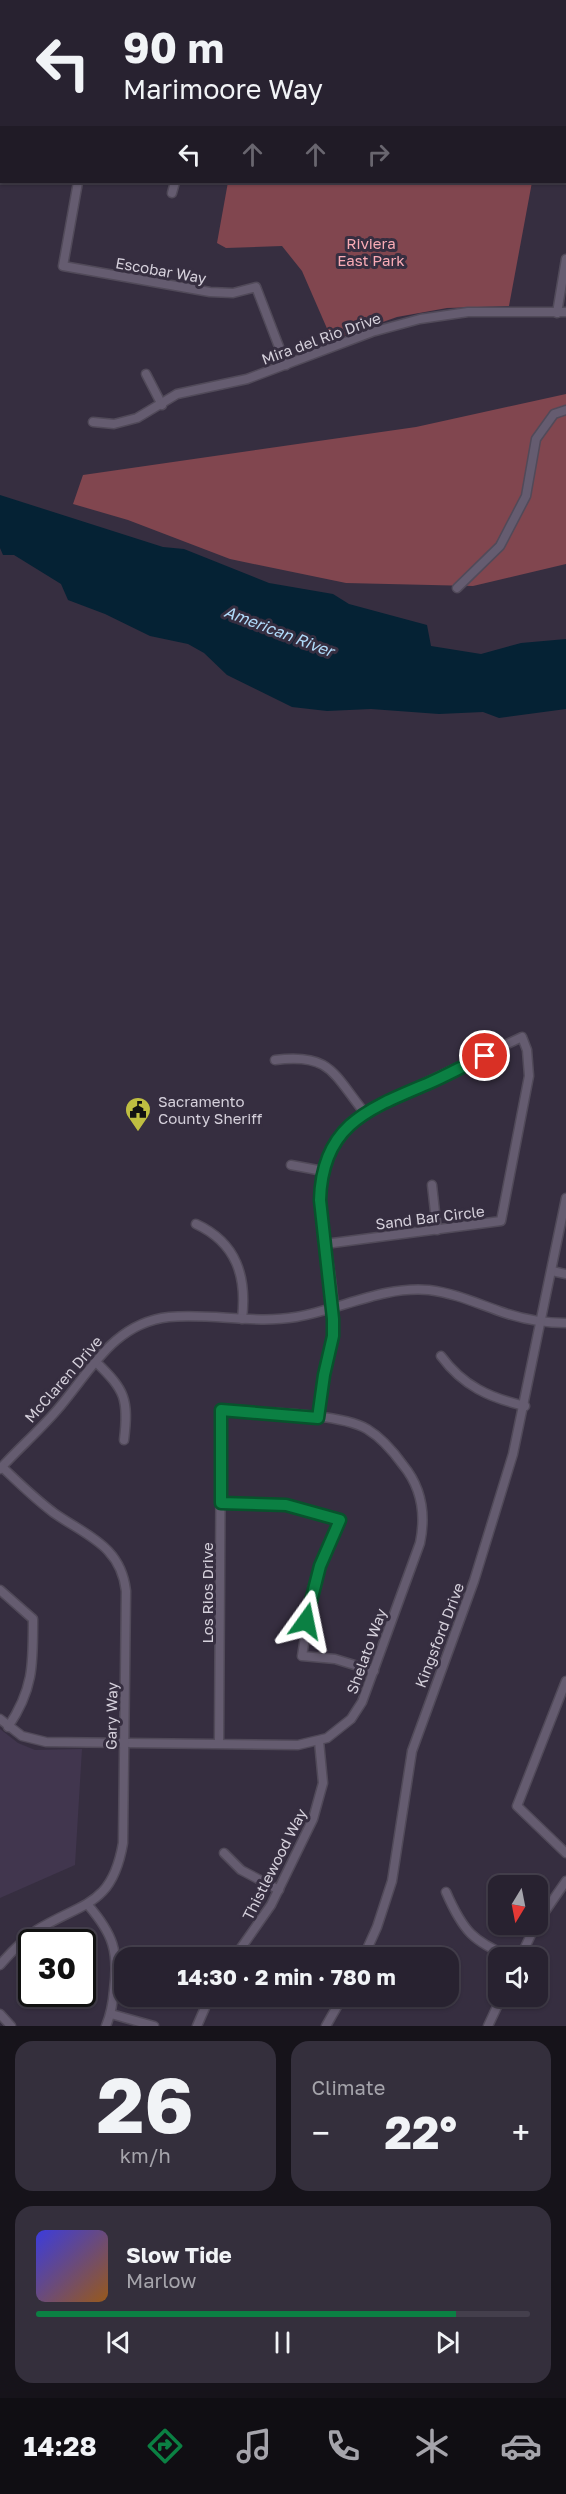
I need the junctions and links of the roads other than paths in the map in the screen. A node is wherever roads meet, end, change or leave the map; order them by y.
1 (78, 183) edge
2 (175, 183) edge
3 (172, 194) dead end
4 (566, 259) edge
5 (561, 312) edge
6 (286, 365) junction
7 (146, 374) dead end
8 (162, 405) junction
9 (566, 410) edge
10 (93, 422) dead end
11 (458, 588) dead end
12 (275, 1060) dead end
13 (364, 1112) junction
14 (291, 1165) dead end
15 (324, 1171) junction
16 (432, 1185) dead end
17 (566, 1198) edge
18 (196, 1224) dead end
19 (437, 1230) junction
20 (325, 1244) junction
21 (552, 1271) junction
22 (566, 1274) edge
23 (333, 1308) junction
24 (242, 1319) junction
25 (542, 1322) junction
26 (566, 1323) edge
27 (441, 1356) dead end
28 (96, 1362) junction
29 (525, 1406) junction
30 (318, 1418) junction
31 (124, 1440) dead end
32 (221, 1442) joint
33 (1, 1468) edge
34 (221, 1503) junction
35 (0, 1590) edge
36 (374, 1671) junction
37 (566, 1681) edge
38 (0, 1719) edge
39 (9, 1727) junction
40 (319, 1741) junction
41 (124, 1743) junction
42 (219, 1744) junction
43 (224, 1853) dead end
44 (566, 1853) edge
45 (566, 1881) edge
46 (279, 1890) junction
47 (446, 1892) dead end
48 (88, 1905) junction
49 (548, 1908) edge
50 (242, 1947) edge
51 (367, 1947) edge
52 (492, 1947) edge
53 (0, 1965) edge
54 (205, 2007) edge
55 (337, 2007) edge
56 (497, 2007) edge
57 (0, 2014) edge
58 (111, 2014) junction
59 (11, 2026) edge
60 (106, 2026) edge
61 (154, 2026) edge
62 (197, 2026) edge
63 (326, 2026) edge
64 (488, 2026) edge

1 - 6 street, Escobar Way
2 - 3 street
4 - 5 street
5 - 6 street, Mira del Rio Drive
6 - 8 street, Mira del Rio Drive
7 - 8 street
8 - 10 street, Mira del Rio Drive
9 - 11 street
12 - 13 street
13 - 15 street, Sand Bar Circle
13 - 19 street, Sand Bar Circle
14 - 15 street
15 - 20 street, Sand Bar Circle
16 - 19 street
17 - 21 street, Kingsford Drive
18 - 24 street
19 - 20 street, Sand Bar Circle
20 - 23 street
21 - 22 street
21 - 25 street, Kingsford Drive
23 - 24 street, McClaren Drive
23 - 25 street, McClaren Drive
23 - 30 street
24 - 28 street, McClaren Drive
25 - 26 street, McClaren Drive
25 - 29 street, Kingsford Drive
27 - 29 street
28 - 31 street
28 - 33 street, McClaren Drive
29 - 51 street, Kingsford Drive
30 - 32 street, Shelato Way
30 - 36 street, Shelato Way
32 - 34 street, Los Rios Drive
33 - 41 street, Gary Way
34 - 36 street
34 - 42 street, Los Rios Drive
35 - 39 street
36 - 40 street, Shelato Way
37 - 44 street
38 - 39 street, Shelato Way
39 - 41 street, Shelato Way
40 - 42 street, Shelato Way
40 - 46 street, Thistlewood Way
41 - 42 street, Shelato Way
41 - 48 street, Gary Way
43 - 46 street
45 - 49 street
46 - 50 street, Thistlewood Way
47 - 52 street
48 - 53 street, Gary Way
48 - 58 street
54 - 62 street
55 - 63 street
56 - 64 street
57 - 59 street
58 - 60 street
58 - 61 street

